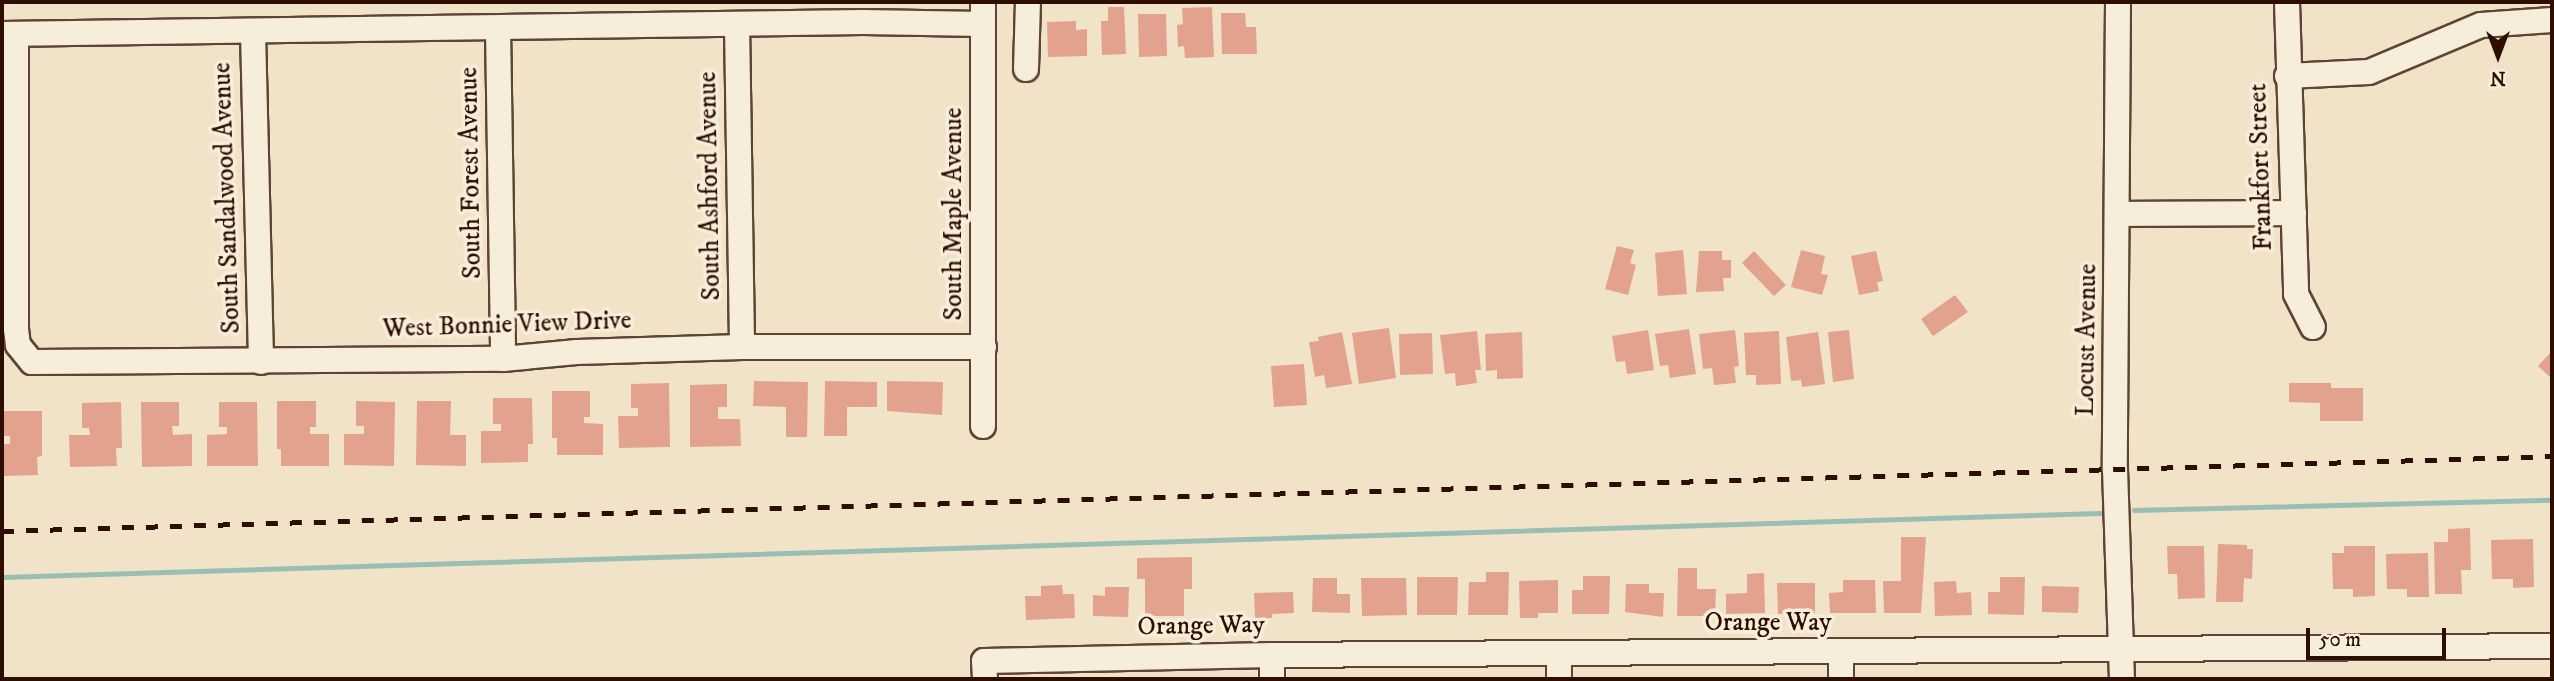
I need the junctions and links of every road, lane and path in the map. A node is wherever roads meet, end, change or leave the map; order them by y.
1 (1028, 2) edge
2 (2119, 2) edge
3 (2287, 2) edge
4 (983, 13) edge
5 (2552, 20) edge
6 (737, 24) junction
7 (498, 28) junction
8 (253, 32) junction
9 (9, 34) edge
10 (1026, 69) dead end
11 (2287, 76) junction
12 (2294, 213) junction
13 (2118, 214) junction
14 (2313, 327) dead end
15 (742, 347) junction
16 (984, 347) junction
17 (503, 359) junction
18 (261, 362) junction
19 (983, 426) dead end
20 (2552, 646) edge
21 (2122, 649) junction
22 (1841, 652) junction
23 (1559, 653) junction
24 (1272, 667) edge
25 (984, 670) edge
26 (1559, 679) edge
27 (1841, 679) edge
28 (2122, 679) edge

1 - 10 street
2 - 13 street, Locust Avenue
3 - 11 street, Frankfort Street
4 - 6 street
4 - 16 street, South Maple Avenue
5 - 11 street
6 - 7 street
6 - 15 street, South Ashford Avenue
7 - 8 street
7 - 17 street, South Forest Avenue
8 - 9 street
8 - 18 street, South Sandalwood Avenue
9 - 18 street, West Bonnie View Drive
11 - 12 street, Frankfort Street
12 - 13 street
12 - 14 street, Frankfort Street
13 - 21 street, Locust Avenue
15 - 16 street, West Bonnie View Drive
15 - 17 street, West Bonnie View Drive
16 - 19 street, South Maple Avenue
17 - 18 street, West Bonnie View Drive
20 - 21 street, Orange Way
21 - 22 street, Orange Way
21 - 28 street, Locust Avenue
22 - 23 street, Orange Way
22 - 27 street
23 - 24 street, Orange Way
23 - 26 street
24 - 25 street, Orange Way

